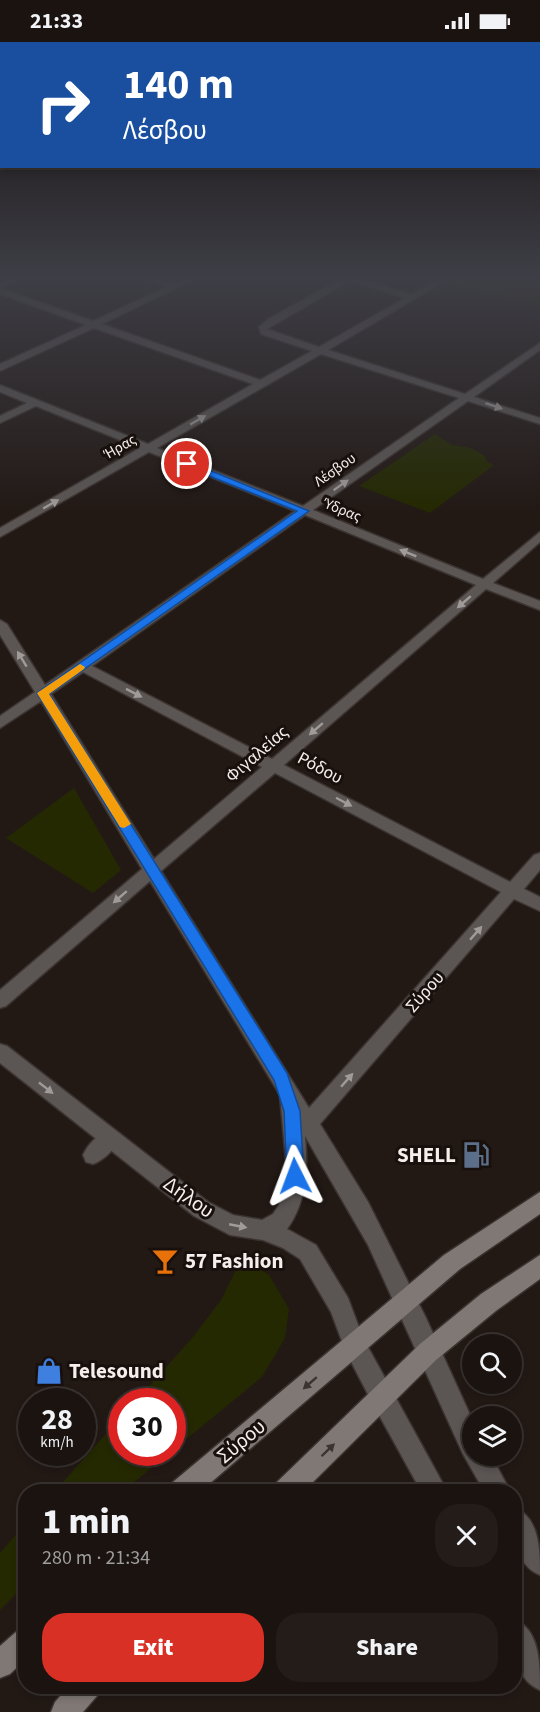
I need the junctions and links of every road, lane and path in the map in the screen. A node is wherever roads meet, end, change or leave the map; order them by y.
1 (24, 357) edge
2 (183, 357) edge
3 (305, 357) edge
4 (342, 357) edge
5 (525, 357) edge
6 (0, 368) edge
7 (261, 384) junction
8 (0, 388) edge
9 (467, 398) junction
10 (36, 402) junction
11 (0, 420) edge
12 (540, 421) edge
13 (148, 448) junction
14 (304, 511) junction
15 (0, 533) edge
16 (540, 537) edge
17 (485, 584) junction
18 (540, 606) edge
19 (0, 624) edge
20 (82, 666) junction
21 (42, 693) junction
22 (0, 723) edge
23 (274, 765) junction
24 (540, 859) edge
25 (153, 869) junction
26 (514, 891) junction
27 (540, 905) edge
28 (0, 1001) edge
29 (0, 1052) edge
30 (281, 1078) junction
31 (308, 1123) junction
32 (110, 1138) junction
33 (93, 1155) dead end
34 (540, 1202) edge
35 (263, 1230) junction
36 (540, 1266) edge
37 (408, 1300) junction
38 (354, 1344) junction
39 (428, 1352) junction
40 (382, 1398) junction
41 (462, 1424) edge
42 (483, 1466) edge
43 (191, 1484) edge
44 (292, 1484) edge
45 (431, 1484) edge
46 (494, 1484) edge
47 (522, 1532) edge
48 (540, 1562) edge
49 (522, 1646) edge
50 (18, 1647) edge
51 (0, 1664) edge
52 (540, 1676) edge
53 (80, 1694) edge
54 (65, 1712) edge

1 - 6 street
2 - 7 street
3 - 7 street, Ήρας
4 - 9 street
5 - 9 street, Λέσβου
13 -> 7 street, Ήρας
8 - 10 street, Ύδρας
9 -> 12 street
14 -> 9 street, Λέσβου
10 - 11 street
10 - 13 street, Ύδρας
13 - 14 street, Ύδρας
15 -> 13 street, Ήρας
17 -> 14 street, Ύδρας
14 - 20 street, Λέσβου
16 - 17 street, Φιγαλείας
17 - 18 street, Ύδρας
17 -> 23 street, Φιγαλείας
21 -> 19 street
20 - 21 street, Λέσβου
20 -> 23 street, Ρόδου
21 - 22 street, Λέσβου
21 - 25 street
23 - 25 street, Φιγαλείας
23 -> 26 street, Ρόδου
24 - 26 street, Σύρου
25 -> 28 street, Φιγαλείας
25 - 30 street
26 - 27 street, Ρόδου
31 -> 26 street, Σύρου
29 -> 32 street, Δήλου
30 - 31 street
30 - 35 street
31 - 37 street
32 - 33 street
32 -> 35 street, Δήλου
34 - 37 main road, Σύρου
35 - 38 street, Δήλου
36 - 39 main road
37 - 38 main road, Σύρου
37 - 39 street
38 - 40 street, Δήλου
38 -> 43 main road, Σύρου
39 - 40 main road
39 - 41 street
44 -> 40 main road
40 - 45 street, Δήλου
42 - 46 street
47 - 48 street
49 - 52 street
50 - 51 main road
53 - 54 main road

